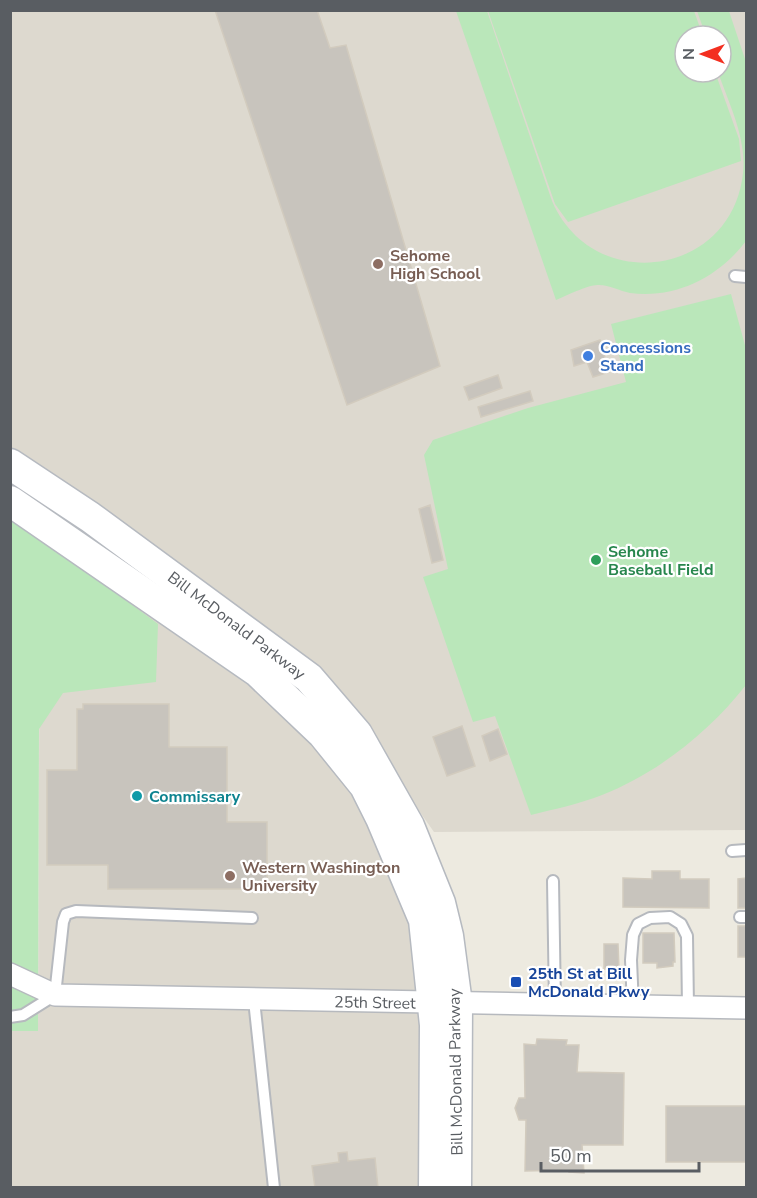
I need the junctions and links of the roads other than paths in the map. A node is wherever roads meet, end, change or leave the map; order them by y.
1 (735, 276) dead end
2 (747, 277) edge
3 (10, 464) edge
4 (10, 501) edge
5 (732, 850) dead end
6 (747, 850) edge
7 (553, 881) dead end
8 (252, 918) dead end
9 (10, 974) edge
10 (55, 995) junction
11 (254, 1000) junction
12 (445, 1004) junction
13 (555, 1005) junction
14 (633, 1007) junction
15 (688, 1007) junction
16 (747, 1008) edge
17 (10, 1017) edge
18 (274, 1188) edge
19 (434, 1188) edge
20 (456, 1188) edge

1 - 2 lane
3 - 12 main road, Bill McDonald Parkway
4 - 12 main road, Bill McDonald Parkway
5 - 6 lane
7 - 13 lane
8 - 10 lane
9 - 10 street
10 - 11 street, 25th Street
10 - 17 lane
11 - 12 street, 25th Street
11 - 18 lane
12 - 13 street, 25th Street
12 - 19 main road, Bill McDonald Parkway
12 - 20 main road, Bill McDonald Parkway
13 - 14 street, 25th Street
14 - 15 street, 25th Street
14 - 15 lane
15 - 16 street, 25th Street

